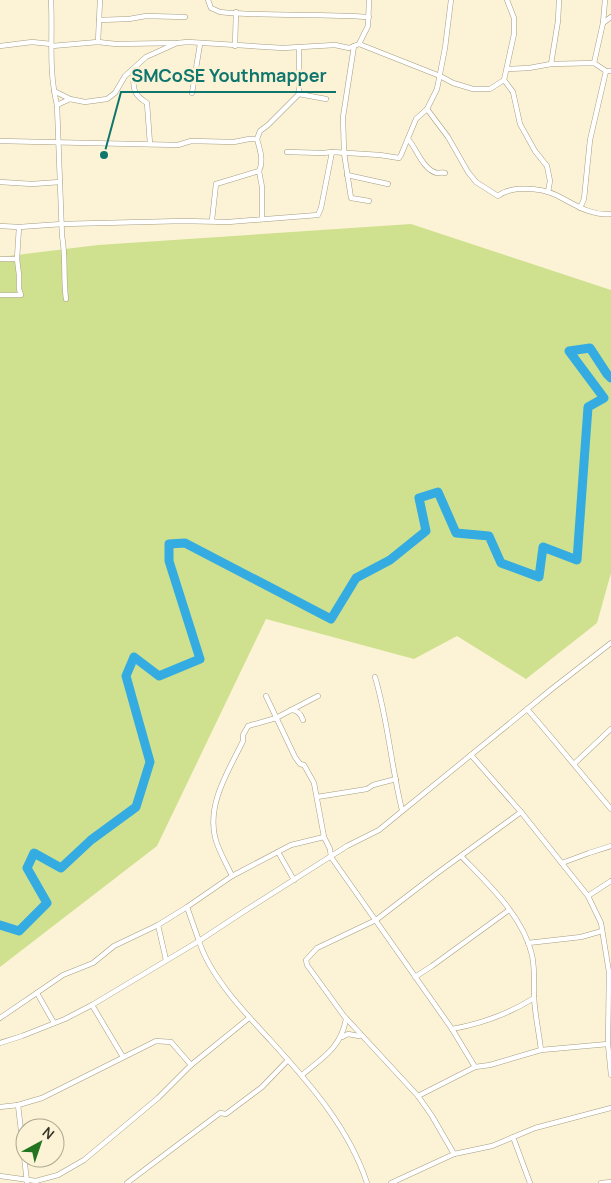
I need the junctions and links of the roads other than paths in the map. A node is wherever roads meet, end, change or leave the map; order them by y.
1 (51, 0) edge
2 (100, 0) edge
3 (208, 0) edge
4 (369, 0) edge
5 (452, 0) edge
6 (507, 0) edge
7 (558, 0) edge
8 (605, 0) edge
9 (236, 12) junction
10 (186, 17) dead end
11 (368, 17) junction
12 (611, 17) edge
13 (99, 20) junction
14 (603, 22) junction
15 (98, 42) junction
16 (177, 43) junction
17 (200, 44) junction
18 (52, 45) junction
19 (357, 45) junction
20 (0, 46) edge
21 (235, 46) junction
22 (299, 48) junction
23 (594, 63) junction
24 (551, 64) junction
25 (508, 69) junction
26 (133, 70) junction
27 (608, 71) edge
28 (440, 76) junction
29 (504, 80) junction
30 (54, 91) junction
31 (192, 93) dead end
32 (299, 94) junction
33 (70, 99) junction
34 (326, 99) dead end
35 (57, 105) junction
36 (427, 109) junction
37 (256, 139) junction
38 (408, 139) junction
39 (0, 141) edge
40 (59, 142) junction
41 (150, 144) junction
42 (287, 152) dead end
43 (332, 152) junction
44 (344, 152) junction
45 (259, 171) junction
46 (445, 173) dead end
47 (347, 175) junction
48 (0, 182) edge
49 (60, 182) junction
50 (388, 184) dead end
51 (548, 192) junction
52 (369, 201) dead end
53 (580, 208) junction
54 (611, 214) edge
55 (262, 219) junction
56 (212, 220) junction
57 (62, 224) junction
58 (0, 226) edge
59 (19, 227) junction
60 (0, 259) edge
61 (17, 259) junction
62 (0, 296) edge
63 (66, 300) dead end
64 (611, 643) edge
65 (376, 677) dead end
66 (266, 696) dead end
67 (318, 696) dead end
68 (527, 709) junction
69 (290, 710) junction
70 (276, 718) junction
71 (303, 720) dead end
72 (611, 729) edge
73 (471, 755) junction
74 (575, 763) junction
75 (396, 779) junction
76 (317, 797) junction
77 (611, 809) edge
78 (402, 810) junction
79 (522, 812) junction
80 (324, 837) junction
81 (611, 846) edge
82 (278, 852) junction
83 (462, 856) junction
84 (331, 857) junction
85 (562, 863) junction
86 (232, 876) junction
87 (294, 880) junction
88 (611, 882) edge
89 (588, 896) junction
90 (187, 907) junction
91 (508, 910) junction
92 (376, 920) junction
93 (158, 924) junction
94 (602, 932) junction
95 (200, 941) junction
96 (528, 943) junction
97 (166, 960) junction
98 (610, 972) edge
99 (415, 977) junction
100 (37, 993) junction
101 (534, 998) junction
102 (92, 1005) junction
103 (0, 1018) edge
104 (249, 1018) junction
105 (346, 1019) junction
106 (54, 1023) junction
107 (452, 1029) junction
108 (360, 1036) junction
109 (342, 1037) junction
110 (0, 1043) edge
111 (608, 1044) junction
112 (541, 1050) junction
113 (123, 1058) junction
114 (288, 1060) junction
115 (191, 1065) junction
116 (474, 1067) junction
117 (302, 1075) junction
118 (611, 1075) edge
119 (418, 1096) junction
120 (18, 1105) junction
121 (0, 1106) edge
122 (611, 1108) edge
123 (513, 1137) junction
124 (454, 1154) junction
125 (0, 1176) edge
126 (27, 1182) edge
127 (611, 1182) edge
128 (127, 1183) edge
129 (367, 1183) edge
130 (391, 1183) edge
131 (530, 1183) edge
132 (601, 1183) edge

1 - 18 street
2 - 13 street
3 - 9 street
4 - 11 street
5 - 28 street
6 - 25 street
7 - 24 street
8 - 14 street
9 - 11 street
9 - 21 street
10 - 13 street
11 - 19 street
12 - 14 street
13 - 15 street
14 - 23 street
15 - 16 street
15 - 18 street
16 - 17 street
16 - 26 street
17 - 21 street
17 - 31 street
18 - 20 street
18 - 30 street
19 - 22 street
19 - 28 street
19 - 44 street
21 - 22 street
22 - 32 street
23 - 24 street
23 - 27 street
24 - 25 street
25 - 29 street
26 - 33 street
26 - 41 street
27 - 53 street
28 - 29 street
28 - 36 street
29 - 51 street
30 - 33 street
30 - 35 street
32 - 34 street
32 - 37 street
33 - 35 street
35 - 40 street
36 - 38 street
36 - 51 street
37 - 41 street
37 - 45 street
38 - 44 street
38 - 46 street
39 - 40 street
40 - 41 street
40 - 49 street
42 - 43 street
43 - 44 street
43 - 55 street
44 - 47 street
45 - 55 street
45 - 56 street
47 - 50 street
47 - 52 street
48 - 49 street
49 - 57 street
51 - 53 street
53 - 54 street
55 - 56 street
56 - 57 street
57 - 59 street
57 - 63 street
58 - 59 street
59 - 61 street
60 - 61 street
61 - 62 street
64 - 68 street
65 - 75 street
66 - 70 street
67 - 69 street
68 - 73 street
68 - 74 street
69 - 70 street
69 - 71 street
70 - 76 street
70 - 86 street
72 - 74 street
73 - 78 street
73 - 79 street
74 - 77 street
75 - 76 street
75 - 78 street
76 - 80 street
78 - 84 street
79 - 83 street
79 - 85 street
80 - 82 street
80 - 84 street
81 - 85 street
82 - 86 street
82 - 87 street
83 - 91 street
83 - 92 street
84 - 87 street
84 - 92 street
85 - 89 street
86 - 90 street
87 - 95 street
88 - 89 street
89 - 94 street
90 - 93 street
90 - 95 street
91 - 96 street
91 - 99 street
92 - 99 street
92 - 105 street
93 - 97 street
93 - 100 street
94 - 96 street
94 - 98 street
95 - 97 street
95 - 104 street
96 - 101 street
97 - 102 street
98 - 111 street
99 - 107 street
100 - 103 street
100 - 106 street
101 - 107 street
101 - 112 street
102 - 106 street
102 - 113 street
104 - 114 street
104 - 115 street
105 - 108 street
105 - 109 street
106 - 110 street
107 - 116 street
108 - 109 street
108 - 119 street
109 - 117 street
111 - 112 street
111 - 118 street
112 - 116 street
113 - 115 street
113 - 120 street
114 - 117 street
114 - 128 street
115 - 126 street
116 - 119 street
117 - 129 street
119 - 124 street
120 - 121 street
120 - 126 street
122 - 123 street
123 - 124 street
123 - 131 street
124 - 130 street
125 - 126 street
127 - 132 street

